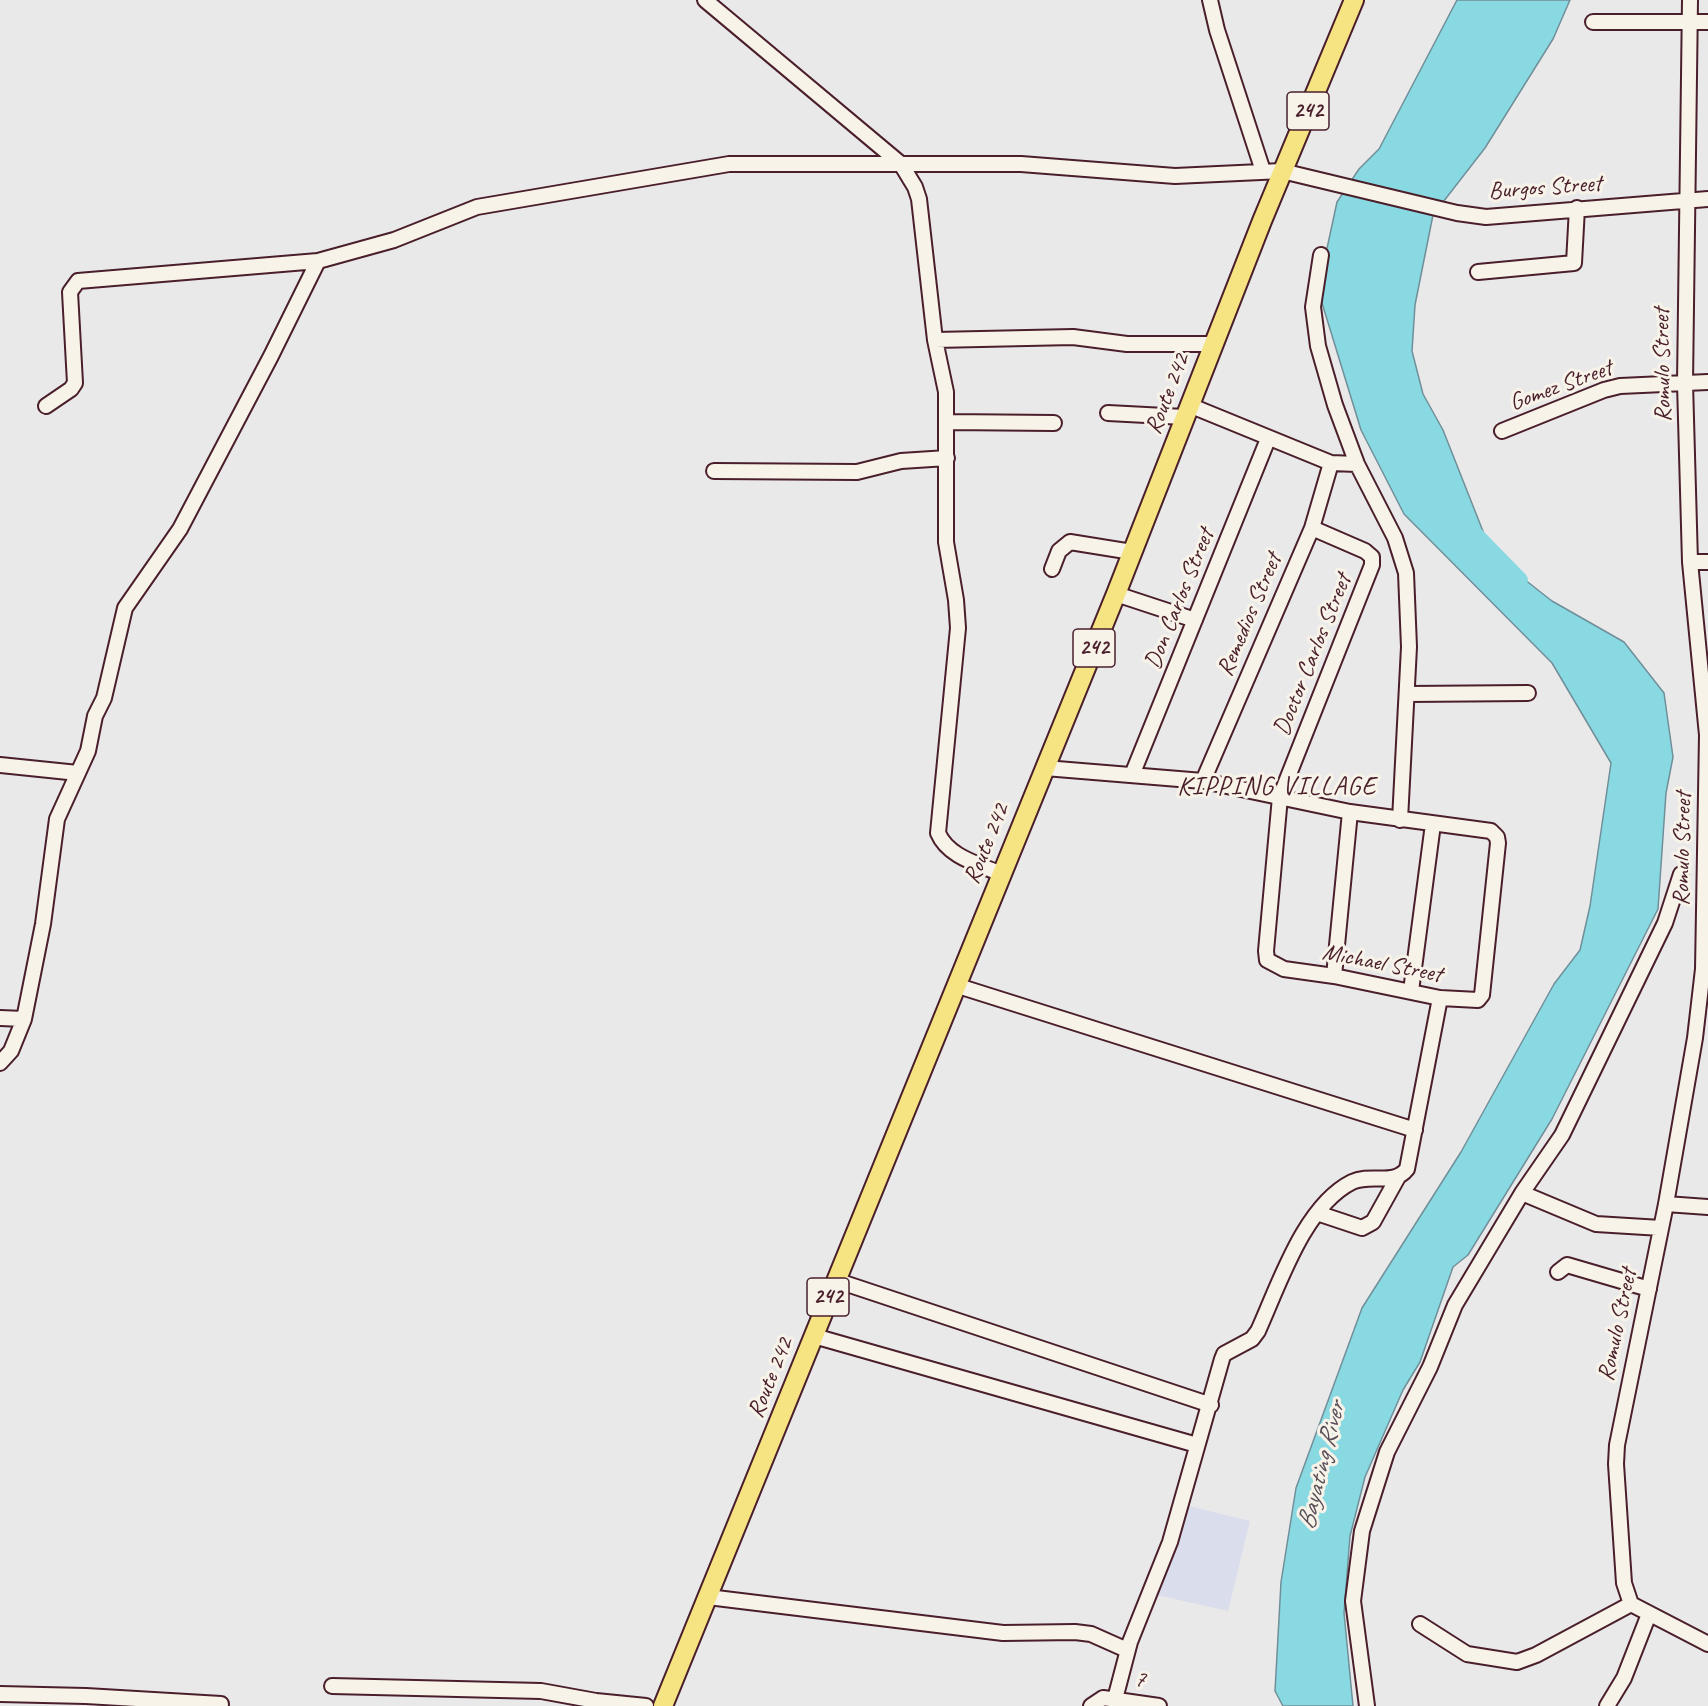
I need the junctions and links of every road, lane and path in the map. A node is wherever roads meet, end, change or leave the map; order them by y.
1 (705, 0) edge
2 (1210, 0) edge
3 (1354, 0) edge
4 (1689, 0) edge
5 (1593, 22) dead end
6 (1708, 22) edge
7 (1689, 23) junction
8 (901, 164) junction
9 (1263, 171) junction
10 (1282, 171) junction
11 (1708, 199) edge
12 (1685, 200) junction
13 (1577, 208) junction
14 (1322, 255) dead end
15 (318, 261) junction
16 (1479, 272) dead end
17 (935, 340) junction
18 (1213, 344) junction
19 (1708, 382) edge
20 (1685, 383) junction
21 (46, 406) dead end
22 (1186, 411) junction
23 (1108, 413) dead end
24 (948, 422) junction
25 (1054, 423) dead end
26 (1502, 431) dead end
27 (1268, 439) junction
28 (947, 458) junction
29 (1331, 463) junction
30 (1357, 464) junction
31 (714, 471) dead end
32 (1312, 528) junction
33 (1132, 552) junction
34 (1690, 562) junction
35 (1708, 562) edge
36 (1052, 569) dead end
37 (1116, 594) junction
38 (1196, 620) junction
39 (1528, 693) dead end
40 (1408, 694) junction
41 (1708, 735) edge
42 (0, 765) edge
43 (1045, 768) junction
44 (78, 773) junction
45 (1132, 775) junction
46 (1203, 782) junction
47 (1280, 797) junction
48 (1350, 812) junction
49 (1400, 820) junction
50 (1433, 824) junction
51 (1001, 874) junction
52 (1681, 874) dead end
53 (1706, 932) edge
54 (1273, 965) joint
55 (1334, 976) junction
56 (955, 985) junction
57 (1411, 991) junction
58 (1440, 998) junction
59 (0, 1018) edge
60 (24, 1019) junction
61 (0, 1063) edge
62 (1415, 1130) junction
63 (1398, 1177) junction
64 (1522, 1193) junction
65 (1666, 1204) junction
66 (1708, 1207) edge
67 (1317, 1213) junction
68 (1661, 1228) junction
69 (1558, 1272) dead end
70 (835, 1280) junction
71 (1649, 1289) junction
72 (814, 1335) junction
73 (1211, 1405) junction
74 (1197, 1445) junction
75 (708, 1597) junction
76 (1631, 1604) junction
77 (1649, 1614) junction
78 (1420, 1624) dead end
79 (1708, 1644) edge
80 (1127, 1650) junction
81 (332, 1686) dead end
82 (7, 1698) edge
83 (1115, 1699) junction
84 (47, 1700) edge
85 (85, 1701) edge
86 (123, 1702) edge
87 (160, 1703) edge
88 (199, 1704) edge
89 (221, 1704) dead end
90 (646, 1706) edge
91 (663, 1706) edge
92 (1091, 1706) edge
93 (1159, 1706) edge
94 (1367, 1706) edge
95 (1607, 1706) edge

1 - 8 street
2 - 9 street
3 - 10 main road, Route 242 / 242
4 - 7 street, Romulo Street
5 - 7 street
6 - 7 street
7 - 12 street, Romulo Street
8 - 9 street, Burgos Street
8 - 15 street, Burgos Street
8 - 17 street
9 - 10 street, Burgos Street
10 - 13 street, Burgos Street
10 - 18 main road, Route 242 / 242
11 - 12 street, Burgos Street
12 - 13 street, Burgos Street
12 - 20 street, Romulo Street
13 - 16 street
14 - 30 street
15 - 21 street, Burgos Street
15 - 44 street
17 - 18 street
17 - 24 street
18 - 22 main road, Route 242 / 242
19 - 20 street, Gomez Street
20 - 26 street, Gomez Street
20 - 34 street, Romulo Street
22 - 23 street
22 - 27 street
22 - 33 main road, Route 242 / 242
24 - 25 street
24 - 28 street
27 - 29 street
27 - 38 street, Don Carlos Street
28 - 31 street
28 - 51 street
29 - 30 street
29 - 32 street, Remedios Street
30 - 40 street
32 - 46 street, Remedios Street
32 - 47 street, Doctor Carlos Street
33 - 36 street
33 - 37 main road, Route 242 / 242
34 - 35 street
34 - 41 street, Romulo Street
37 - 38 street
37 - 43 main road, Route 242 / 242
38 - 45 street, Don Carlos Street
39 - 40 street
40 - 49 street
41 - 53 street, Romulo Street
42 - 44 street
43 - 45 street
43 - 51 main road, Route 242 / 242
44 - 60 street
45 - 46 street
46 - 47 street
47 - 48 street
47 - 54 street, Doctor Carlos Street
48 - 49 street
48 - 55 street
49 - 50 street
50 - 57 street
50 - 58 street, Michael Street
51 - 56 main road, Route 242 / 242
52 - 64 street
53 - 65 street, Romulo Street
54 - 55 street, Michael Street
55 - 57 street, Michael Street
56 - 62 street
56 - 70 main road, Route 242 / 242
57 - 58 street, Michael Street
58 - 62 street
59 - 60 street
60 - 61 street
62 - 63 street
63 - 67 street
63 - 67 street
64 - 68 street
64 - 94 street
65 - 66 street
65 - 68 street, Romulo Street
67 - 73 street
68 - 71 street, Romulo Street
69 - 71 street
70 - 72 main road, Route 242 / 242
70 - 73 street
71 - 76 street, Romulo Street
72 - 74 street
72 - 75 main road, Route 242 / 242
73 - 74 street
74 - 80 street
75 - 80 street
75 - 91 main road, Route 242 / 242
76 - 77 street
76 - 78 street
77 - 79 street
77 - 95 street
80 - 83 street
81 - 90 street
82 - 84 street
83 - 92 street
83 - 93 street, 7
84 - 85 street
85 - 86 street
86 - 87 street
87 - 88 street
88 - 89 street

